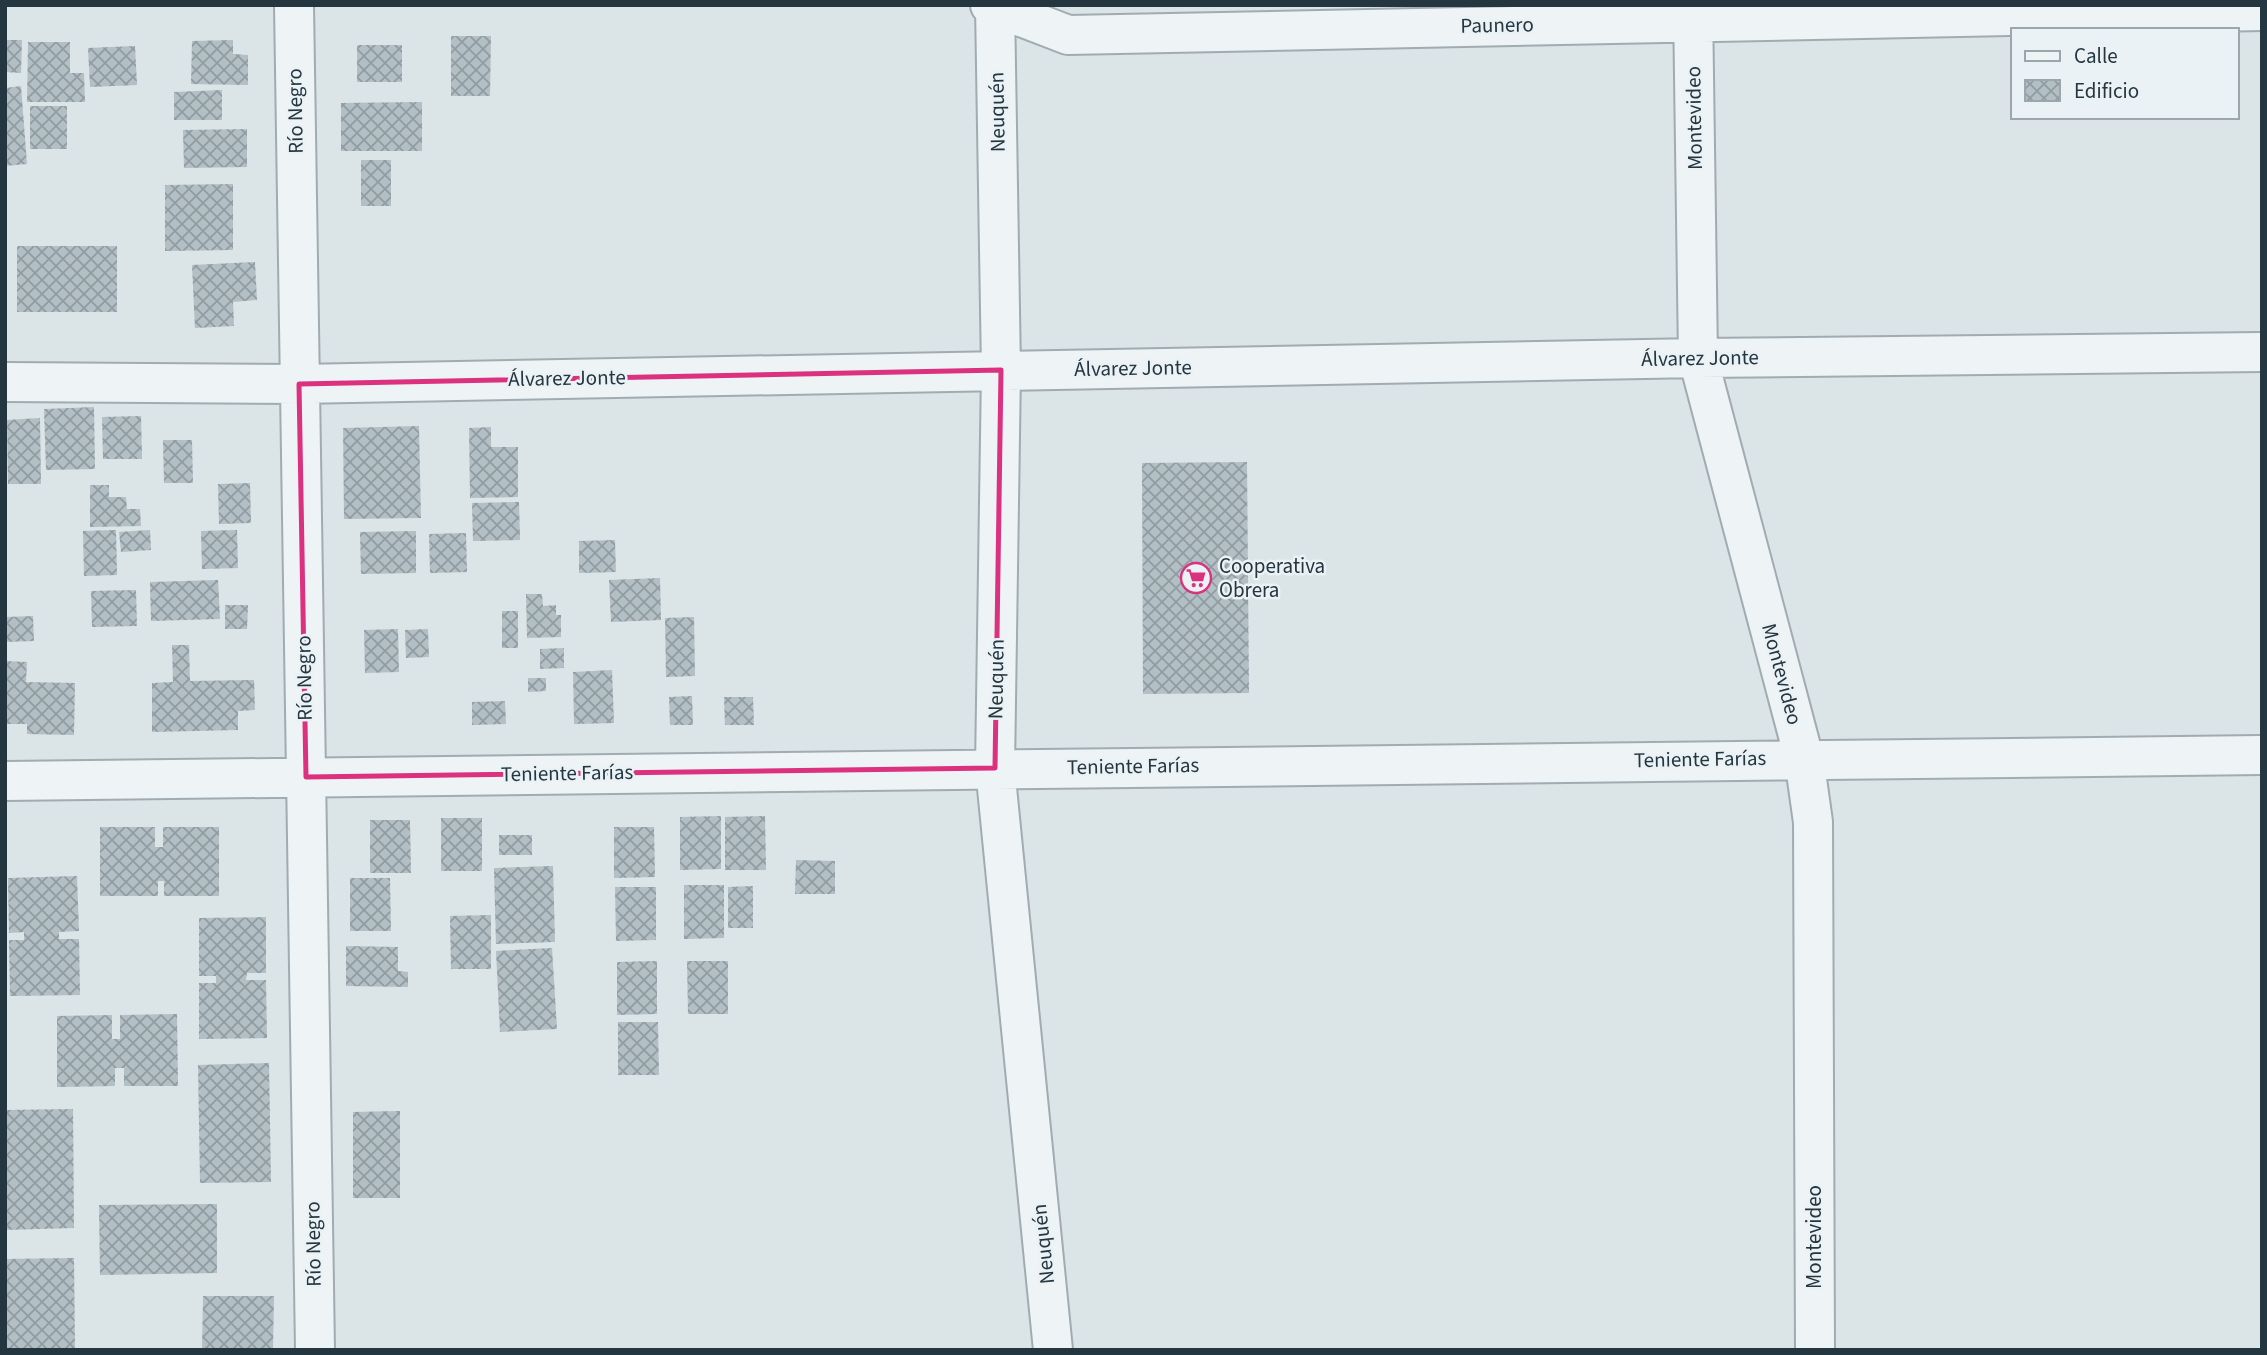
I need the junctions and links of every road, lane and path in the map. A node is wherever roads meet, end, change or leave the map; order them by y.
1 (294, 5) edge
2 (993, 6) edge
3 (2262, 11) edge
4 (1693, 13) edge
5 (2262, 352) edge
6 (1698, 358) junction
7 (1001, 370) junction
8 (5, 382) edge
9 (299, 384) junction
10 (2262, 755) edge
11 (1804, 758) junction
12 (995, 768) junction
13 (306, 777) junction
14 (5, 780) edge
15 (315, 1350) edge
16 (1054, 1350) edge
17 (1815, 1350) edge

1 - 9 street, Río Negro
2 - 4 street, Paunero
2 - 7 street, Neuquén
3 - 4 street, Paunero
4 - 6 street, Montevideo
5 - 6 street, Álvarez Jonte
6 - 7 street, Álvarez Jonte
6 - 11 street, Montevideo
7 - 9 street, Álvarez Jonte
7 - 12 street, Neuquén
8 - 9 street, Álvarez Jonte
9 - 13 street, Río Negro
10 - 11 street, Teniente Farías
11 - 12 street, Teniente Farías
11 - 17 street, Montevideo
12 - 13 street, Teniente Farías
12 - 16 street, Neuquén
13 - 14 street, Teniente Farías
13 - 15 street, Río Negro

